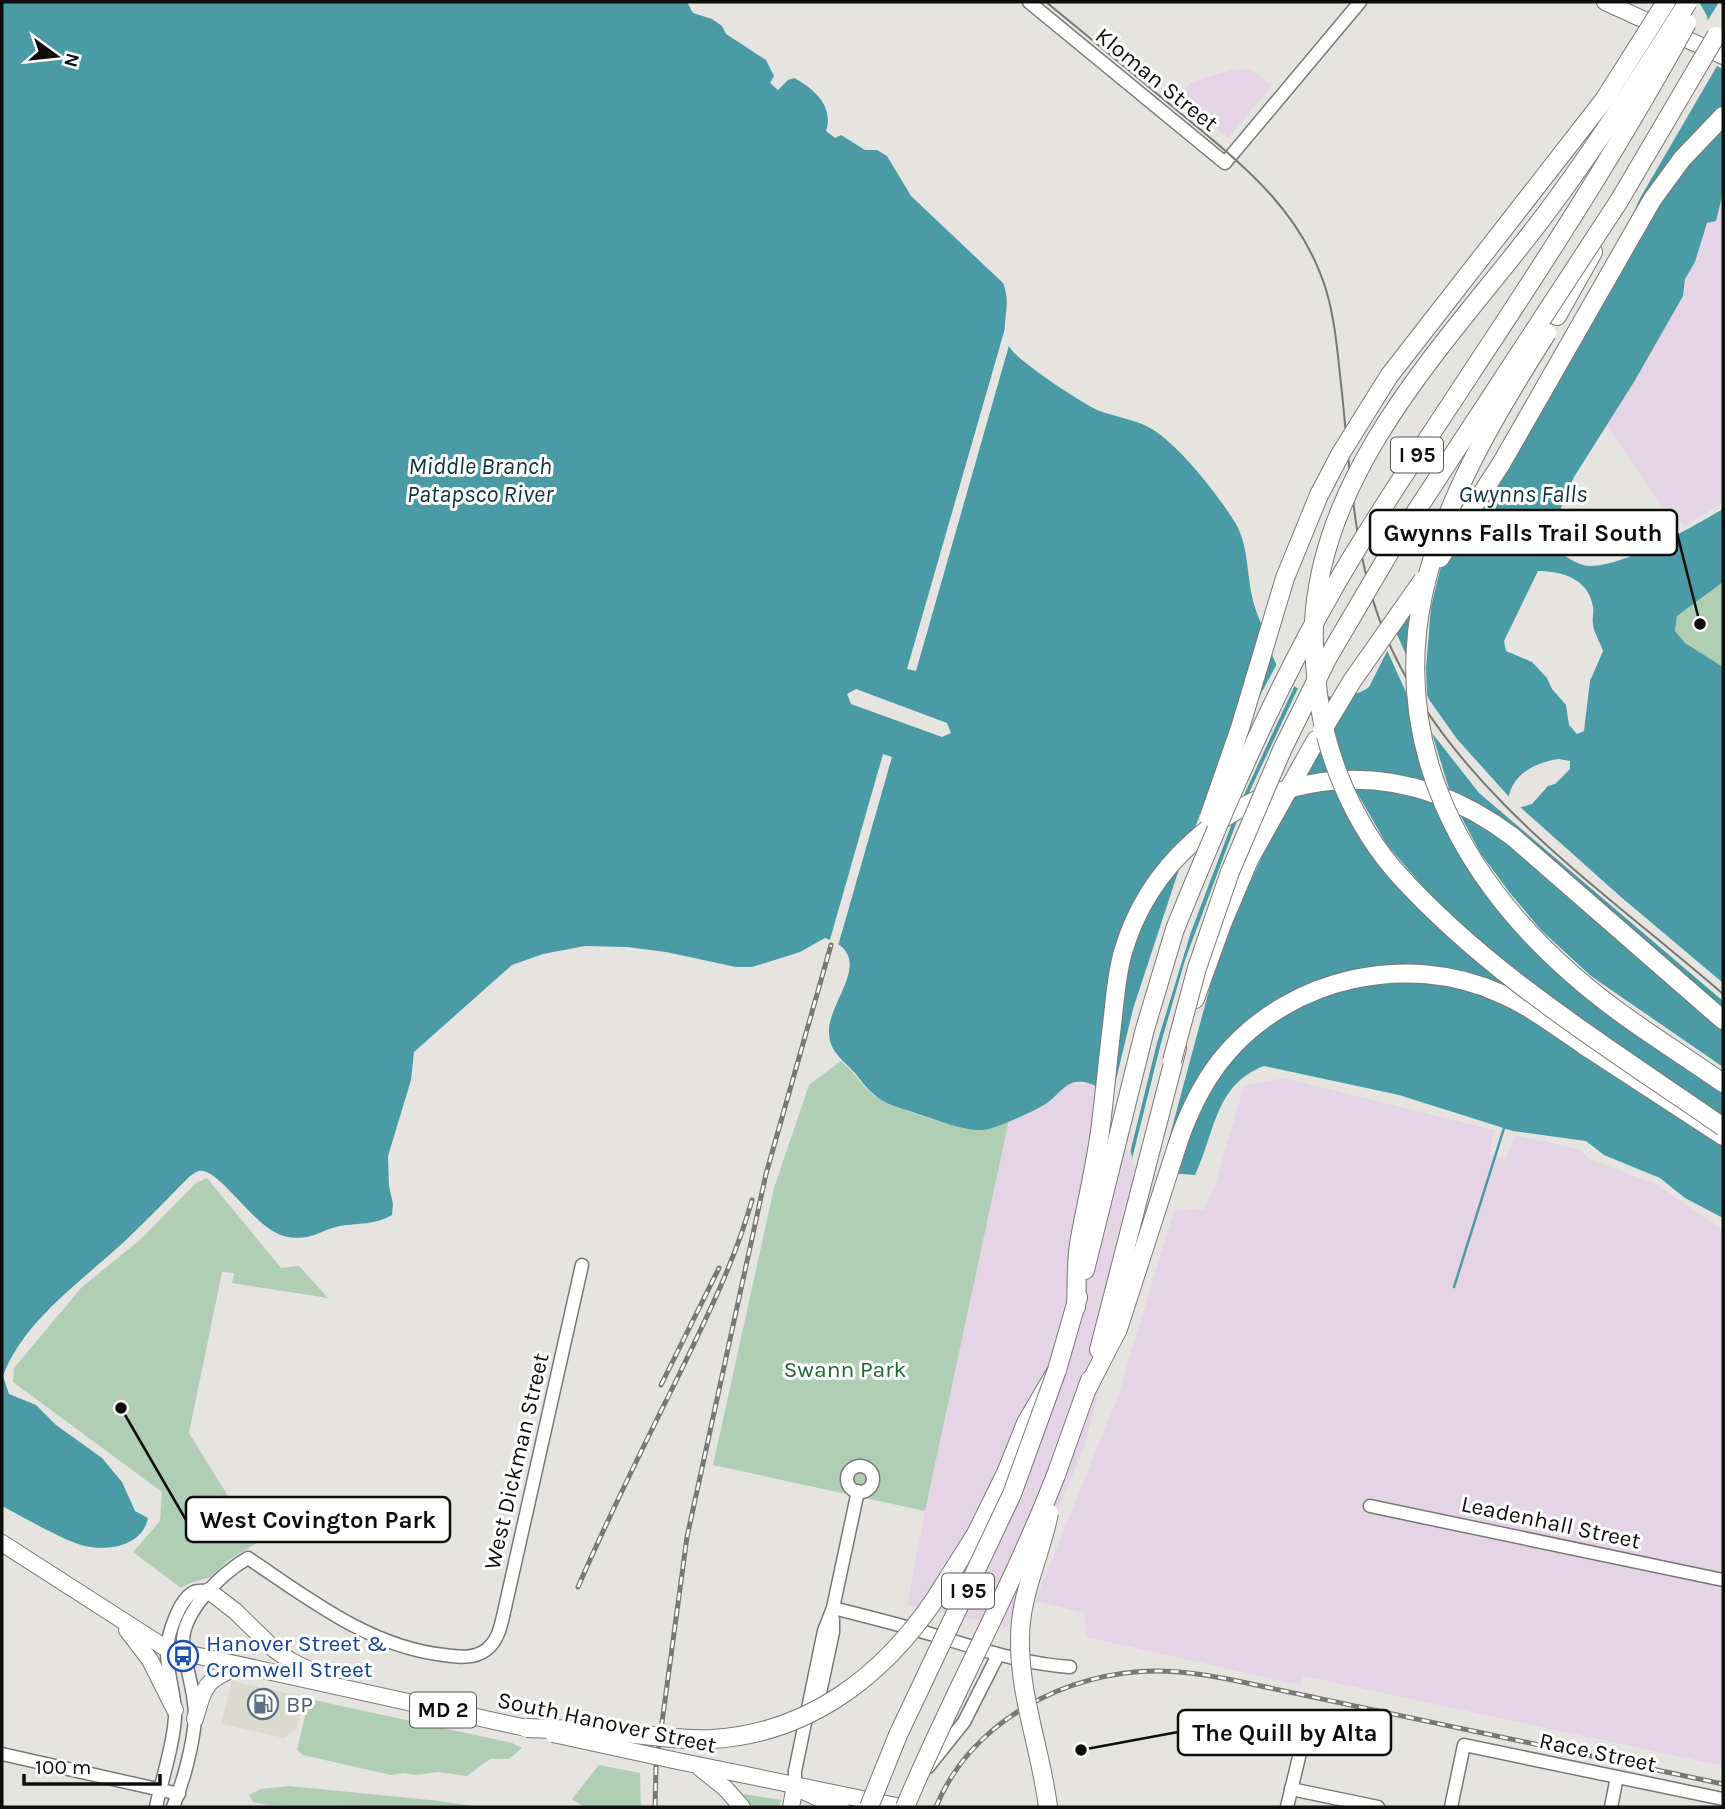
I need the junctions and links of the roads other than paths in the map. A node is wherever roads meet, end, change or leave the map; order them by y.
1 (1029, 2) edge
2 (1360, 2) edge
3 (1605, 2) edge
4 (1666, 2) edge
5 (1688, 2) edge
6 (1699, 2) edge
7 (1625, 6) edge
8 (1723, 25) edge
9 (1723, 56) edge
10 (1723, 116) edge
11 (1619, 201) junction
12 (1175, 929) junction
13 (1723, 1020) edge
14 (1172, 1061) junction
15 (1723, 1083) edge
16 (1723, 1127) edge
17 (1723, 1136) edge
18 (582, 1265) dead end
19 (1076, 1307) junction
20 (1057, 1370) junction
21 (1087, 1389) junction
22 (1056, 1475) junction
23 (858, 1491) dead end
24 (1370, 1506) dead end
25 (2, 1543) edge
26 (1723, 1580) edge
27 (209, 1591) junction
28 (833, 1608) junction
29 (119, 1620) junction
30 (167, 1649) junction
31 (185, 1654) junction
32 (998, 1655) junction
33 (239, 1666) junction
34 (1070, 1667) dead end
35 (359, 1693) junction
36 (175, 1710) junction
37 (195, 1719) junction
38 (526, 1728) junction
39 (1306, 1728) dead end
40 (2, 1756) edge
41 (695, 1765) junction
42 (1617, 1777) junction
43 (795, 1786) junction
44 (160, 1789) junction
45 (1291, 1789) junction
46 (179, 1794) junction
47 (1723, 1800) edge
48 (877, 1805) edge
49 (156, 1807) edge
50 (173, 1807) edge
51 (742, 1807) edge
52 (791, 1807) edge
53 (840, 1807) edge
54 (904, 1807) edge
55 (1048, 1807) edge
56 (1287, 1807) edge
57 (1378, 1807) edge
58 (1451, 1807) edge
59 (1611, 1807) edge

1 - 2 street, Kloman Street
3 - 7 main road
4 - 12 highway, bridge
5 - 16 highway, bridge
6 - 12 highway, I 95, bridge
7 - 9 main road
8 - 11 highway, I 95, bridge
10 - 14 highway, bridge
11 - 14 highway, I 95, bridge
11 - 15 highway, bridge
12 - 19 highway, I 95
13 - 19 highway, bridge
14 - 21 highway, I 95
17 - 21 highway
18 - 27 street, West Dickman Street
19 - 20 highway, I 95
20 - 38 highway, bridge
20 - 48 highway, I 95, bridge
21 - 22 highway, I 95
22 - 54 highway, I 95, bridge
22 - 55 highway, bridge
23 - 28 street
24 - 26 street, Leadenhall Street
25 - 29 main road, South Hanover Street / MD 2
27 - 30 street
27 - 31 street
27 - 35 main road
28 - 32 street
28 - 43 street
29 - 30 main road, South Hanover Street / MD 2
29 - 36 main road
30 - 31 main road, South Hanover Street / MD 2
30 - 36 street
31 - 33 main road, South Hanover Street / MD 2
31 - 37 street
32 - 34 street
32 - 54 street
33 - 35 main road, South Hanover Street / MD 2
33 - 37 main road
35 - 38 main road, South Hanover Street / MD 2
36 - 44 street
37 - 46 street
38 - 41 main road, South Hanover Street / MD 2, bridge
39 - 45 street
40 - 44 street
41 - 43 main road, South Hanover Street / MD 2
41 - 51 main road
42 - 47 street, Race Street
42 - 58 street, Race Street
42 - 59 street
43 - 48 main road, South Hanover Street / MD 2
43 - 52 main road
43 - 53 highway
44 - 46 street
44 - 49 street
45 - 56 street
45 - 57 street
46 - 50 street
48 - 54 main road, South Hanover Street / MD 2

